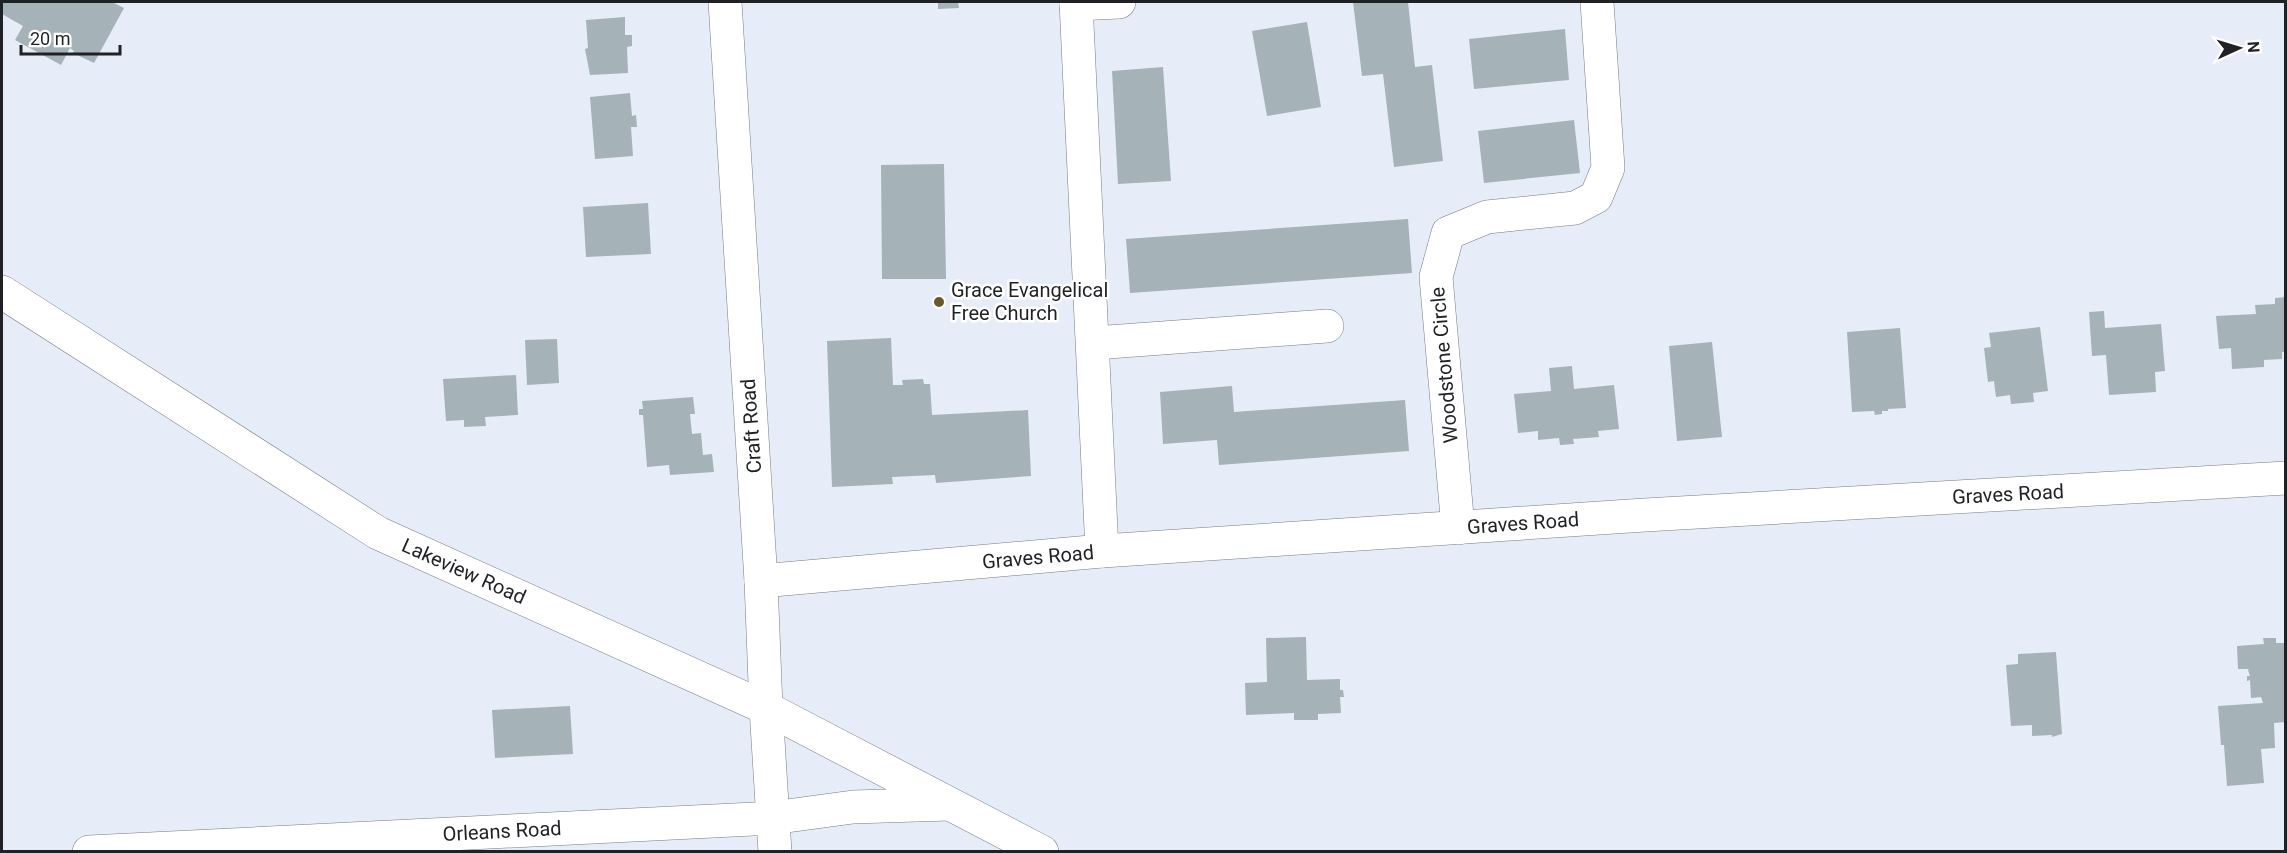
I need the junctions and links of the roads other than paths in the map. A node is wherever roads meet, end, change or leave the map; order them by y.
1 (725, 2) edge
2 (1119, 2) edge
3 (1597, 2) edge
4 (1076, 3) edge
5 (2, 292) edge
6 (1327, 326) dead end
7 (1094, 343) junction
8 (2286, 478) edge
9 (1458, 528) junction
10 (1102, 551) junction
11 (761, 581) junction
12 (766, 708) junction
13 (951, 804) junction
14 (772, 818) junction
15 (89, 852) edge
16 (775, 852) edge
17 (1042, 852) edge

1 - 11 street, Craft Road
2 - 4 street
3 - 9 street, Woodstone Circle
4 - 7 street
5 - 12 street, Lakeview Road
6 - 7 street
7 - 10 street
8 - 9 street, Graves Road
9 - 10 street, Graves Road
10 - 11 street, Graves Road
11 - 12 street, Craft Road
12 - 13 street, Lakeview Road
12 - 14 street, Craft Road
13 - 14 street, Lakeview Road
13 - 17 street, Lakeview Road
14 - 15 street, Orleans Road
14 - 16 street, Craft Road

